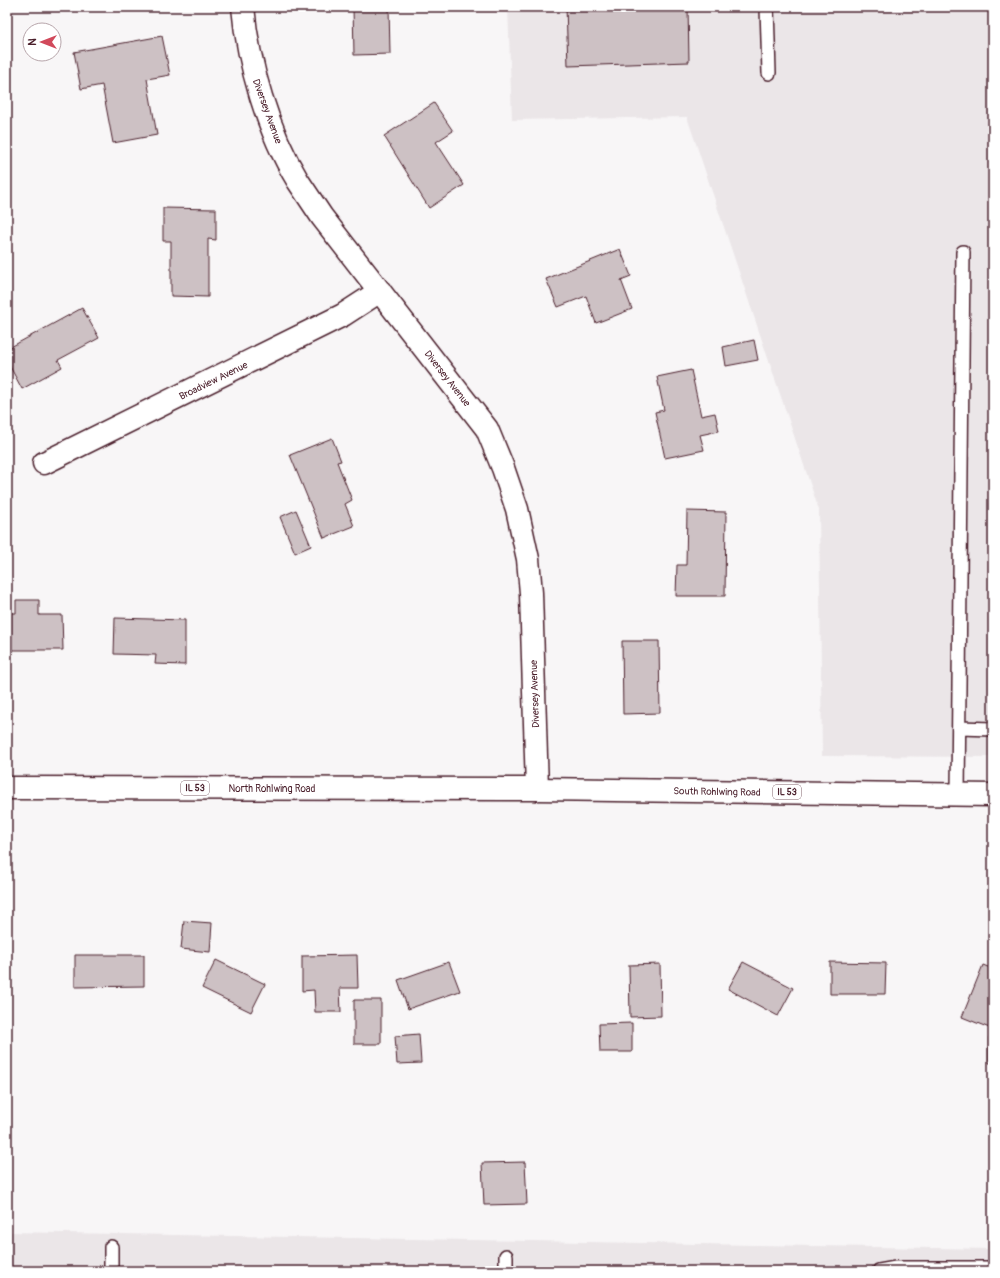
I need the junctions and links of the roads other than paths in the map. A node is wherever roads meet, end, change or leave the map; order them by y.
1 (243, 7) edge
2 (767, 7) edge
3 (769, 73) dead end
4 (963, 252) dead end
5 (380, 291) junction
6 (44, 463) dead end
7 (959, 728) junction
8 (993, 729) edge
9 (7, 788) edge
10 (537, 789) junction
11 (958, 795) junction
12 (993, 795) edge
13 (111, 1247) dead end
14 (506, 1256) dead end
15 (993, 1268) edge
16 (111, 1271) edge
17 (506, 1271) edge
18 (879, 1271) edge

1 - 5 street, Diversey Avenue
2 - 3 lane
4 - 7 lane
5 - 6 street, Broadview Avenue
5 - 10 street, Diversey Avenue
7 - 8 lane
7 - 11 lane
9 - 10 street, North Rohlwing Road / IL 53
10 - 11 street, South Rohlwing Road / IL 53
11 - 12 street, South Rohlwing Road / IL 53
13 - 16 lane
14 - 17 lane
15 - 18 lane

